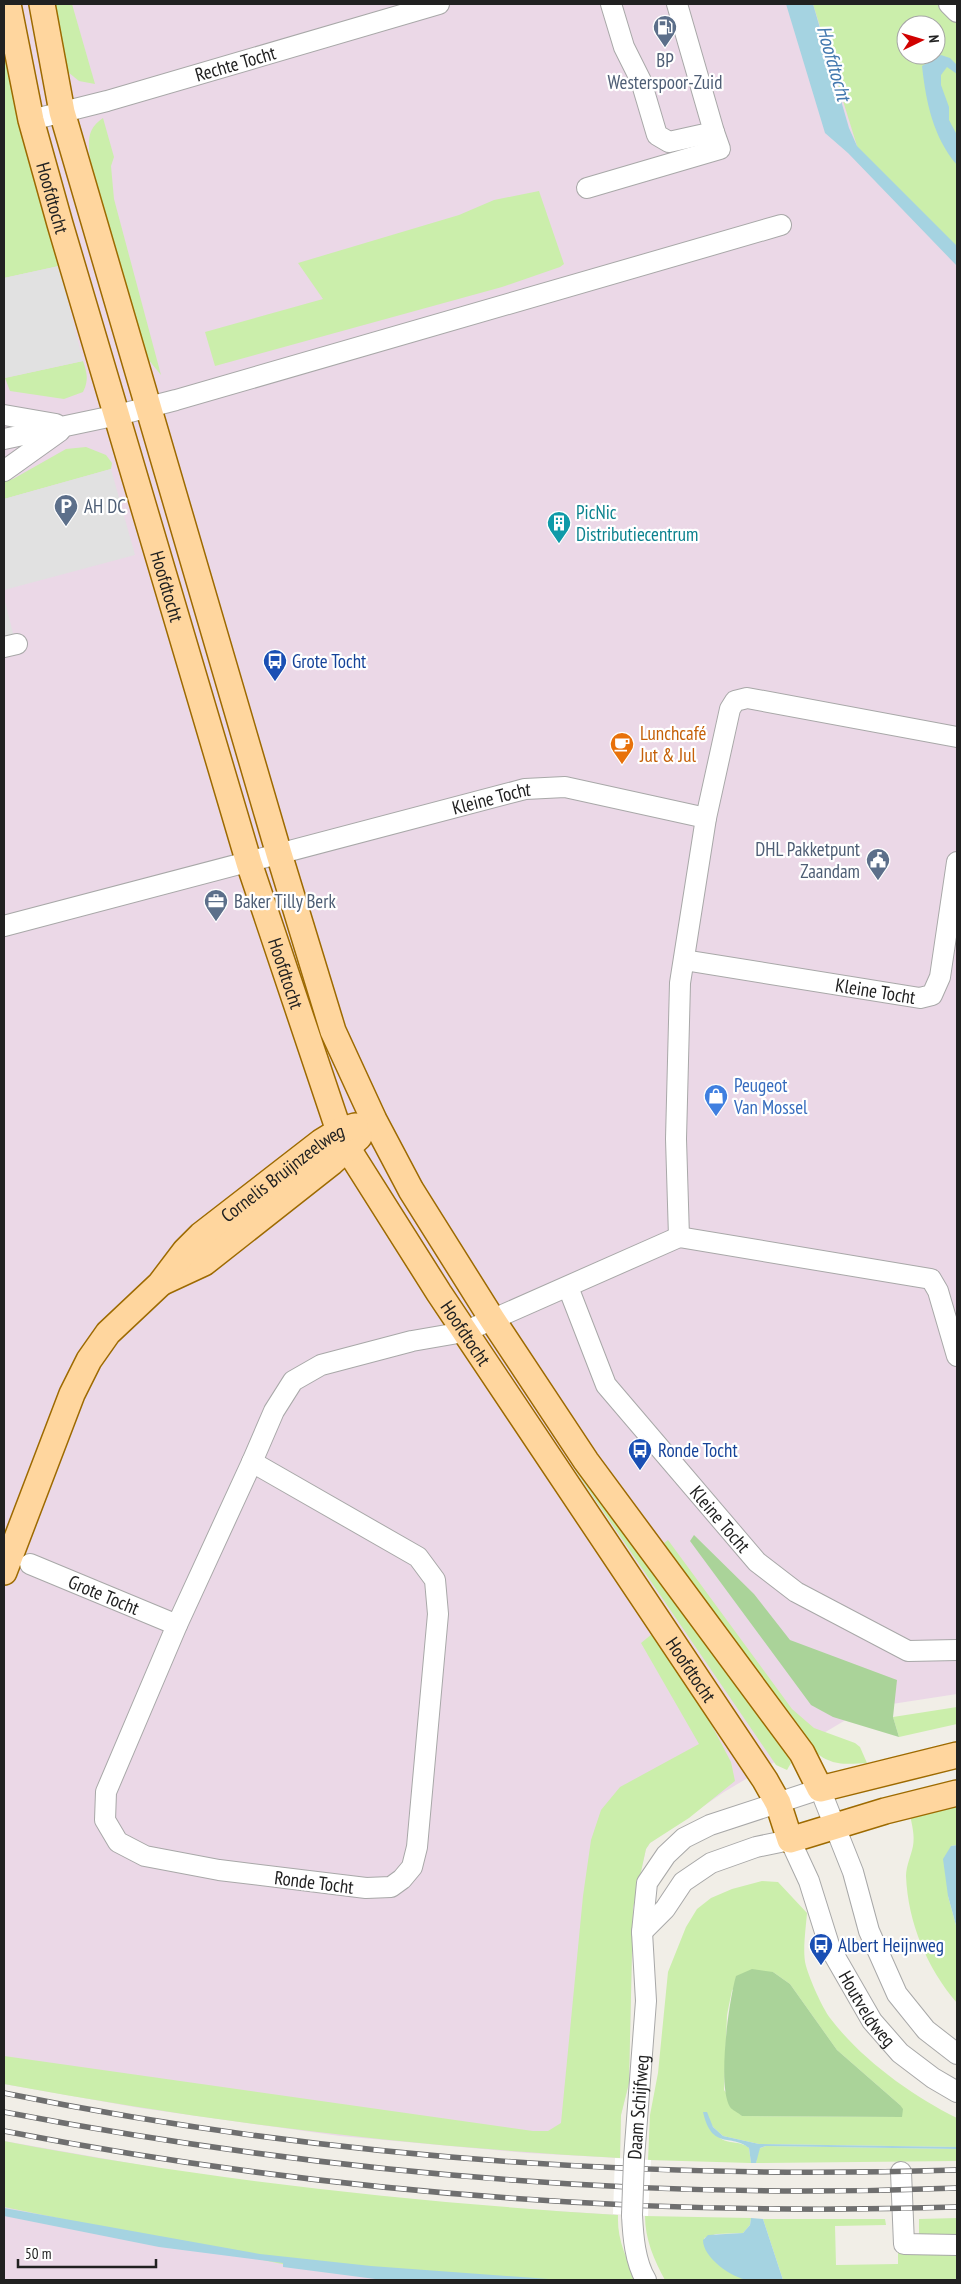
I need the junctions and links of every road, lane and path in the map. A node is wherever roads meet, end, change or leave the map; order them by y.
1 (8, 4) edge
2 (42, 4) edge
3 (439, 4) edge
4 (611, 4) edge
5 (677, 4) edge
6 (949, 4) edge
7 (957, 12) edge
8 (62, 112) junction
9 (32, 120) junction
10 (714, 132) junction
11 (587, 188) dead end
12 (781, 224) dead end
13 (147, 407) junction
14 (4, 415) edge
15 (118, 415) junction
16 (68, 426) junction
17 (4, 427) edge
18 (4, 440) edge
19 (4, 455) edge
20 (4, 471) edge
21 (957, 737) edge
22 (706, 818) junction
23 (278, 854) junction
24 (957, 862) edge
25 (249, 863) junction
26 (4, 926) edge
27 (684, 960) junction
28 (374, 1120) junction
29 (344, 1140) junction
30 (679, 1237) junction
31 (568, 1287) junction
32 (492, 1319) junction
33 (464, 1332) junction
34 (957, 1356) edge
35 (252, 1462) junction
36 (30, 1564) dead end
37 (4, 1572) edge
38 (177, 1625) junction
39 (957, 1650) edge
40 (957, 1755) edge
41 (820, 1789) junction
42 (957, 1793) edge
43 (778, 1803) junction
44 (836, 1827) junction
45 (790, 1840) junction
46 (642, 1932) junction
47 (957, 2054) edge
48 (957, 2092) edge
49 (901, 2172) dead end
50 (957, 2245) edge
51 (646, 2280) edge

1 - 9 main road, Hoofdtocht
2 - 8 main road, Hoofdtocht
3 - 8 street, Rechte Tocht
4 - 10 street
5 - 10 street
6 - 7 street
8 - 9 street, Rechte Tocht
8 - 13 main road, Hoofdtocht
9 - 15 main road, Hoofdtocht
10 - 11 street
12 - 13 street
13 - 15 street
13 - 23 main road, Hoofdtocht
14 - 16 street
15 - 16 street
15 - 25 main road, Hoofdtocht
16 - 17 street
16 - 18 street
16 - 19 street
16 - 20 street
21 - 22 street
22 - 23 street, Kleine Tocht
22 - 27 street
23 - 25 street, Kleine Tocht
23 - 28 main road, Hoofdtocht
24 - 27 street, Kleine Tocht
25 - 26 street
25 - 29 main road, Hoofdtocht
27 - 30 street
28 - 29 main road, Cornelis Bruijnzeelweg
28 - 32 main road, Hoofdtocht
29 - 33 main road, Hoofdtocht
29 - 37 main road, Cornelis Bruijnzeelweg
30 - 31 street
30 - 34 street
31 - 32 street
31 - 39 street, Kleine Tocht
32 - 33 street, Ronde Tocht
32 - 41 main road, Hoofdtocht
33 - 35 street, Ronde Tocht
33 - 43 main road, Hoofdtocht
35 - 38 street, Ronde Tocht
35 - 38 street, Ronde Tocht
36 - 38 street, Grote Tocht
40 - 41 main road
41 - 43 street
41 - 44 street, Hoofdtocht
42 - 44 main road
43 - 45 main road, Hoofdtocht
43 - 46 street, Daam Schijfweg
44 - 45 main road
44 - 47 street, Houtveldweg
45 - 46 street
45 - 48 street, Houtveldweg
46 - 51 street, Daam Schijfweg, bridge
49 - 50 street

